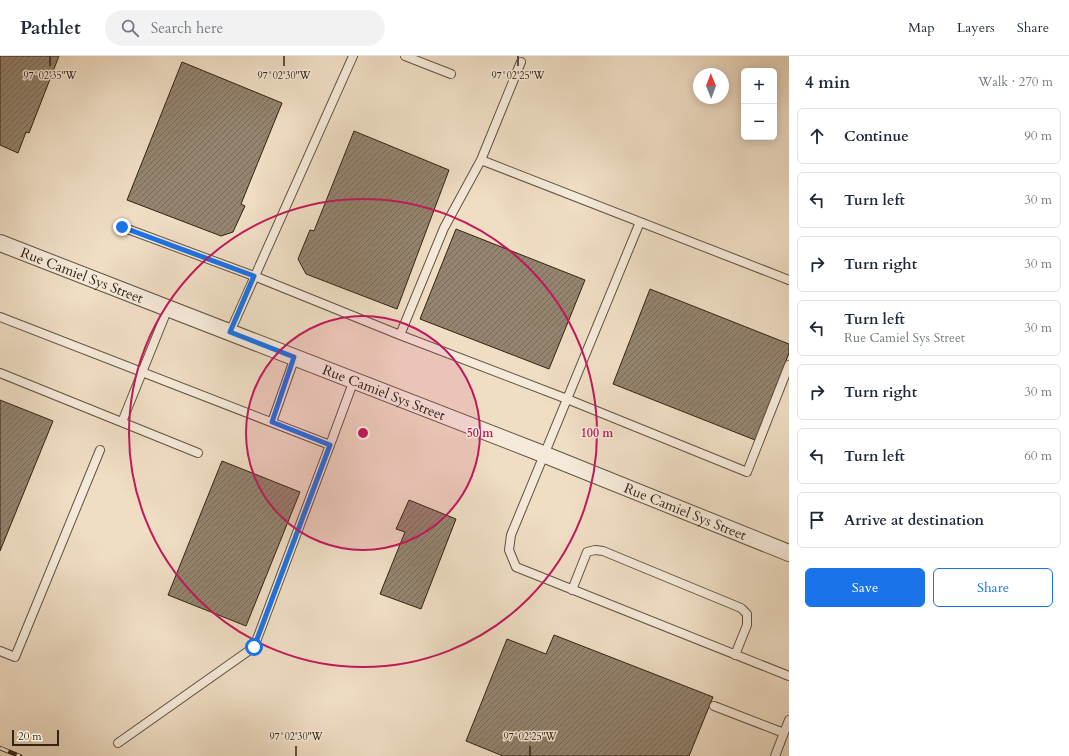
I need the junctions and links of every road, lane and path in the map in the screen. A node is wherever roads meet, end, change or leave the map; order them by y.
1 (353, 56) edge
2 (405, 56) edge
3 (521, 62) dead end
4 (451, 74) dead end
5 (481, 160) junction
6 (640, 222) junction
7 (122, 227) dead end
8 (0, 243) edge
9 (254, 276) junction
10 (789, 280) edge
11 (168, 308) junction
12 (0, 317) edge
13 (230, 332) junction
14 (400, 335) junction
15 (294, 357) junction
16 (789, 365) edge
17 (142, 372) junction
18 (0, 373) edge
19 (354, 380) junction
20 (567, 398) junction
21 (122, 422) junction
22 (272, 422) junction
23 (330, 445) junction
24 (100, 450) dead end
25 (198, 453) dead end
26 (543, 454) junction
27 (789, 553) edge
28 (572, 590) junction
29 (0, 651) edge
30 (735, 655) junction
31 (789, 676) edge
32 (714, 706) dead end
33 (789, 720) edge
34 (784, 733) junction
35 (118, 743) dead end
36 (775, 756) edge

1 - 9 lane
2 - 4 lane
3 - 5 lane
5 - 6 lane
5 - 14 lane
6 - 10 lane
6 - 20 lane
7 - 9 lane
8 - 11 street, Rue Camiel Sys Street
9 - 13 lane
9 - 14 lane
11 - 13 street, Rue Camiel Sys Street
11 - 17 lane
12 - 17 lane
13 - 15 street, Rue Camiel Sys Street
14 - 20 lane
15 - 19 street, Rue Camiel Sys Street
15 - 22 lane
16 - 20 lane
17 - 21 lane
17 - 22 lane
18 - 21 lane
19 - 23 lane
19 - 26 street, Rue Camiel Sys Street
20 - 26 lane
21 - 25 lane
22 - 23 lane
23 - 35 lane
24 - 29 lane
26 - 27 street, Rue Camiel Sys Street
26 - 28 lane
28 - 30 lane
28 - 30 lane
30 - 31 lane
32 - 34 lane
33 - 34 lane
34 - 36 lane

